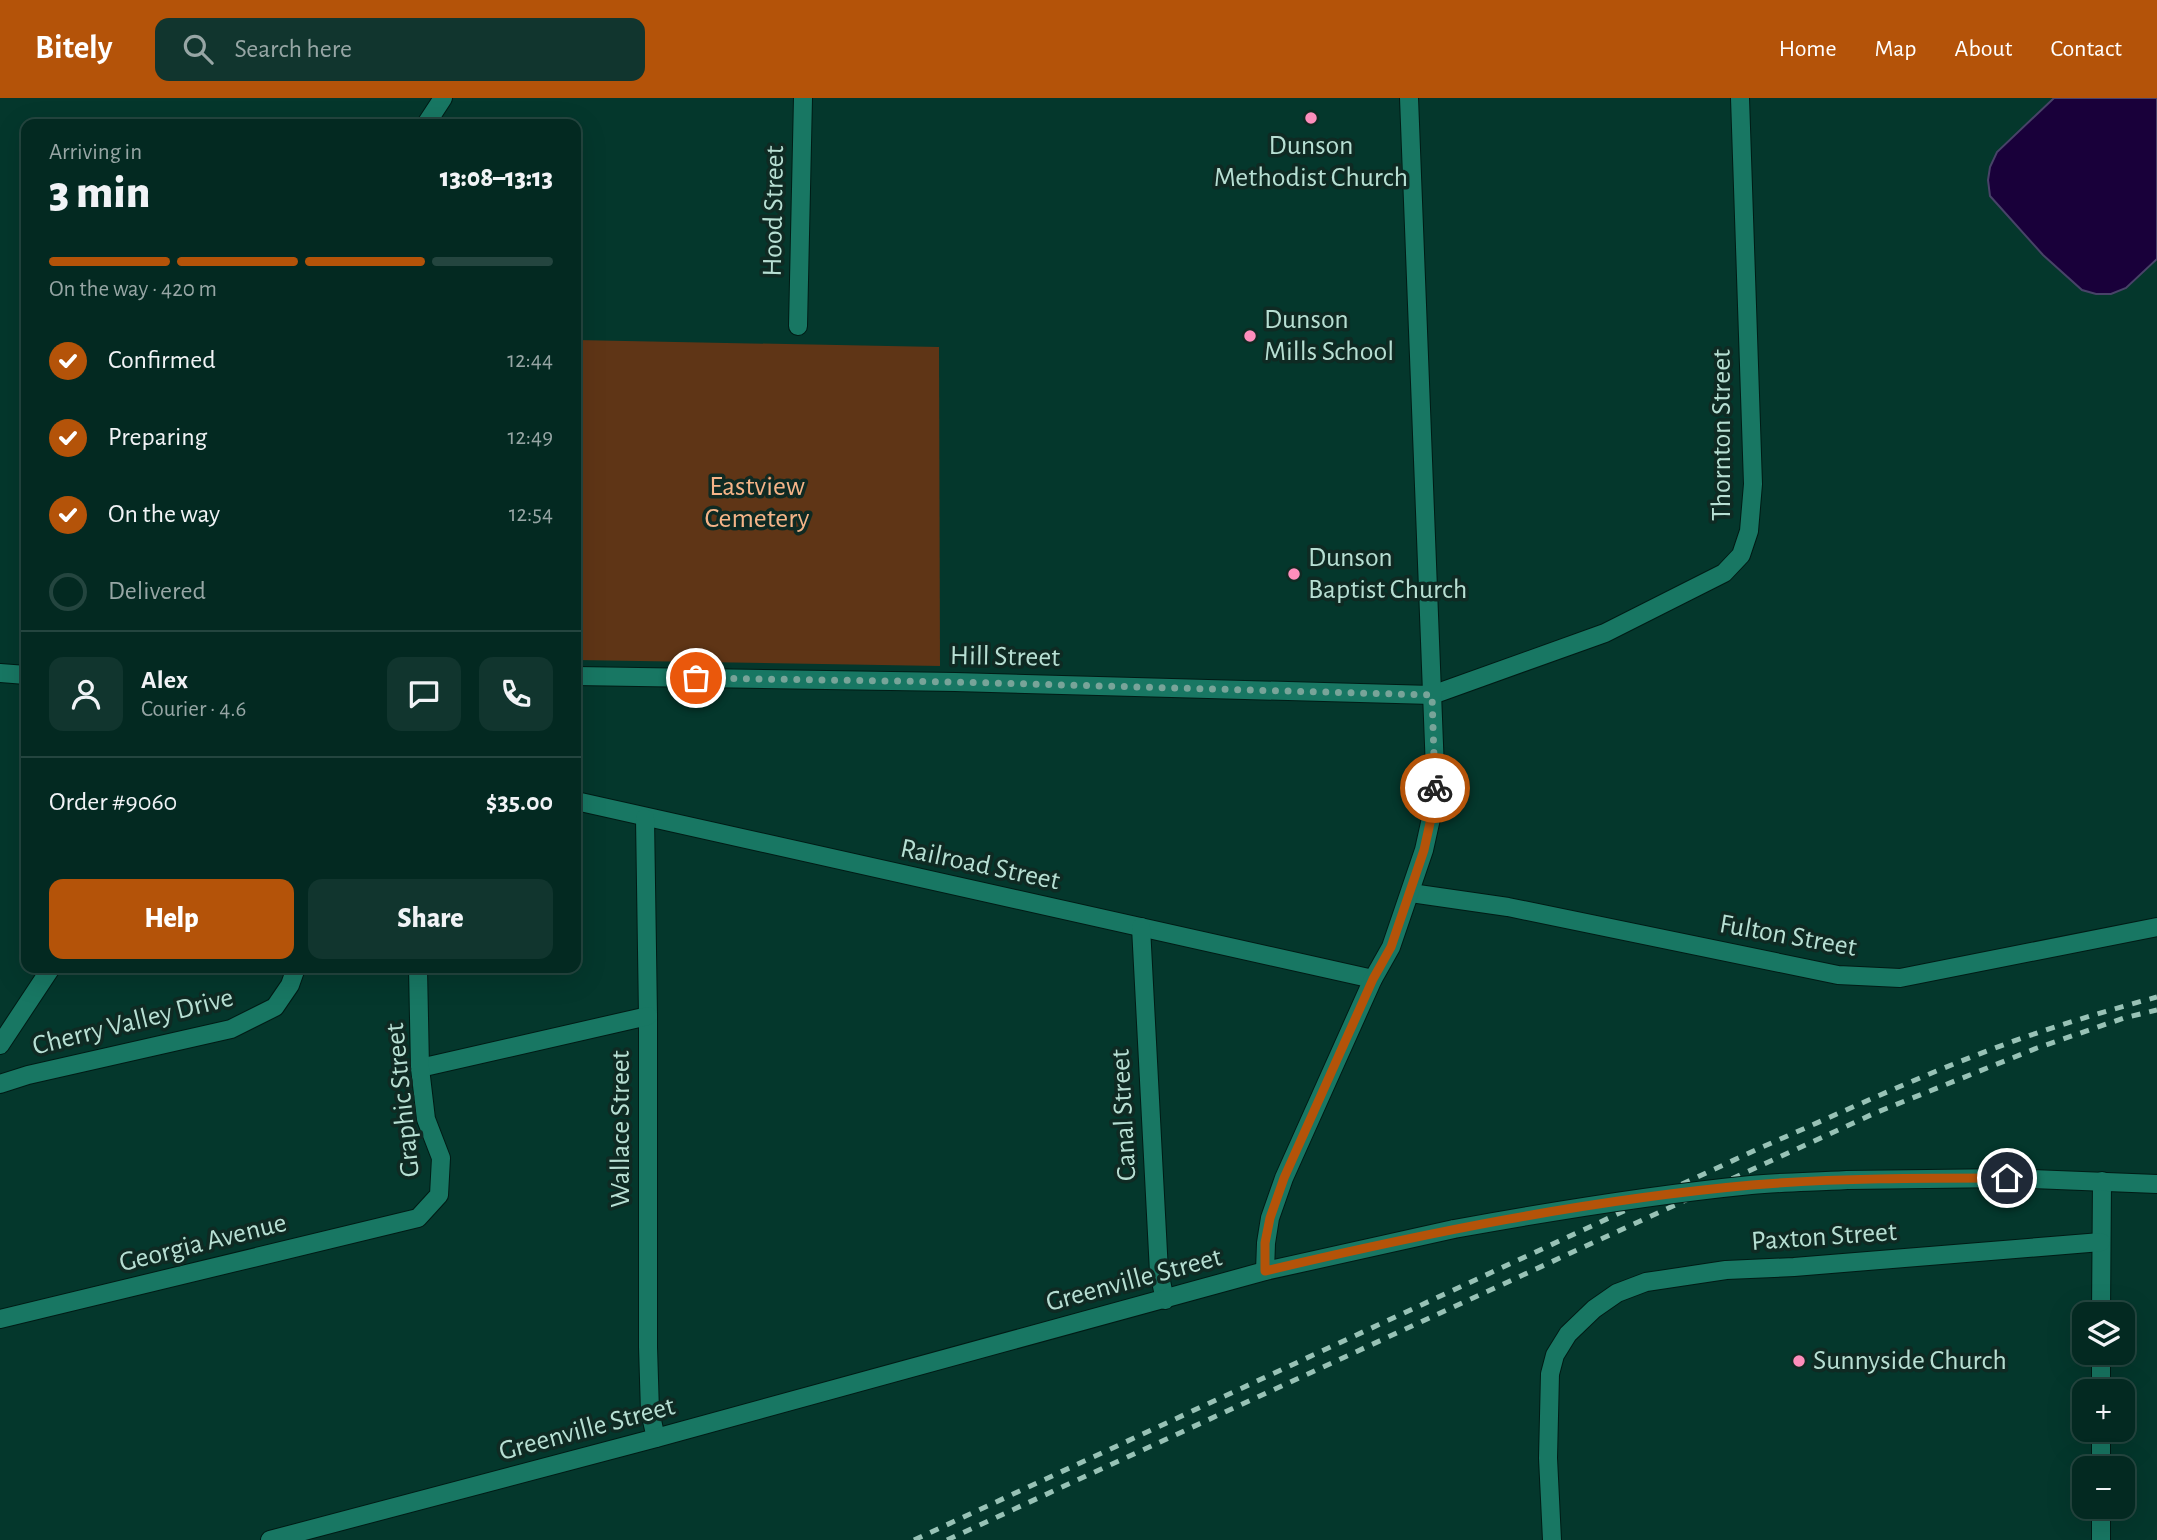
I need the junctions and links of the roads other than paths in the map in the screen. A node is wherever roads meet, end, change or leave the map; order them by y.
1 (443, 98) edge
2 (803, 98) edge
3 (1409, 98) edge
4 (1740, 98) edge
5 (429, 119) edge
6 (798, 326) dead end
7 (0, 673) edge
8 (21, 675) edge
9 (581, 676) edge
10 (1432, 695) junction
11 (581, 803) edge
12 (645, 818) junction
13 (1411, 893) junction
14 (1141, 927) junction
15 (2157, 927) edge
16 (48, 973) edge
17 (294, 973) edge
18 (418, 973) edge
19 (1373, 979) junction
20 (648, 1016) junction
21 (0, 1045) edge
22 (420, 1068) junction
23 (0, 1084) edge
24 (2102, 1181) junction
25 (2157, 1184) edge
26 (418, 1218) joint
27 (2101, 1242) junction
28 (1265, 1271) junction
29 (1165, 1300) junction
30 (2101, 1302) edge
31 (0, 1319) edge
32 (656, 1438) junction
33 (2101, 1519) edge
34 (270, 1540) edge
35 (1552, 1540) edge
36 (2101, 1540) edge

1 - 5 street
2 - 6 street, Hood Street
3 - 10 street
4 - 10 street, Thornton Street
7 - 8 street
9 - 10 street, Hill Street
10 - 13 street
11 - 12 street, Railroad Street
12 - 14 street, Railroad Street
12 - 20 street, Wallace Street
13 - 15 street, Fulton Street
13 - 19 street
14 - 19 street, Railroad Street
14 - 29 street, Canal Street
16 - 21 street
17 - 23 street, Cherry Valley Drive
18 - 22 street, Graphic Street
19 - 28 street
20 - 22 street
20 - 32 street, Wallace Street
22 - 26 street, Graphic Street
24 - 25 street, Greenville Street
24 - 27 street
24 - 28 street, Greenville Street, bridge
26 - 31 street, Georgia Avenue
27 - 30 street
27 - 35 street, Paxton Street
28 - 29 street, Greenville Street
29 - 32 street, Greenville Street
32 - 34 street, Greenville Street
33 - 36 street

